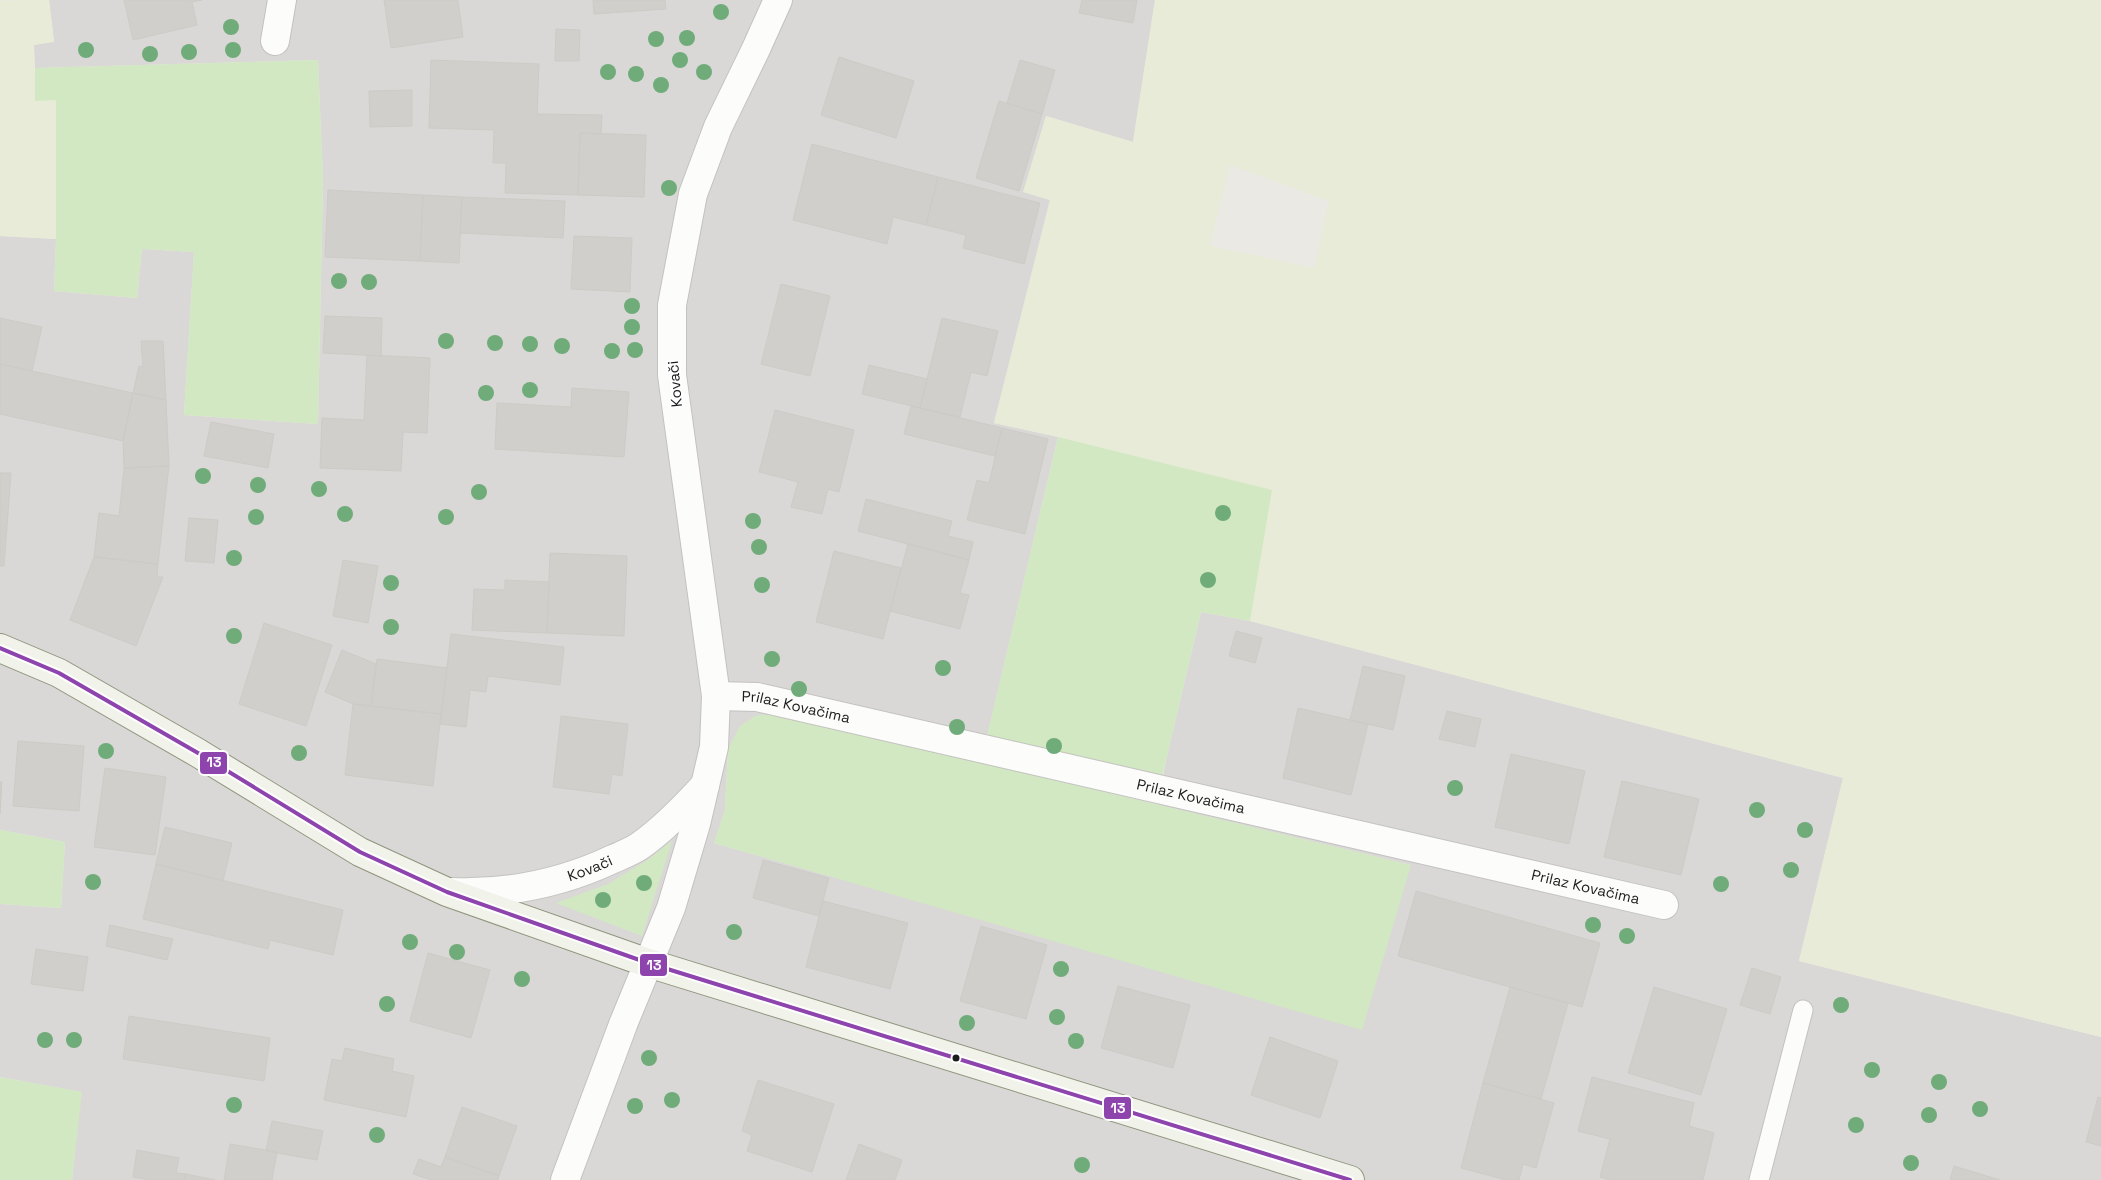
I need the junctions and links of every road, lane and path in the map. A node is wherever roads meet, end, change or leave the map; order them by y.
1 (282, 0) edge
2 (778, 0) edge
3 (275, 41) dead end
4 (0, 648) edge
5 (716, 696) junction
6 (706, 784) junction
7 (447, 892) junction
8 (1664, 906) dead end
9 (648, 963) junction
10 (1803, 1010) dead end
11 (566, 1180) edge
12 (1350, 1180) edge
13 (1759, 1180) edge

1 - 3 street
2 - 5 street, Kovači
4 - 7 street
5 - 6 street, Kovači
5 - 8 street, Prilaz Kovačima
6 - 7 street, Kovači
6 - 9 street, Kovači
7 - 9 street
9 - 11 street, Kovači
9 - 12 street
10 - 13 lane

